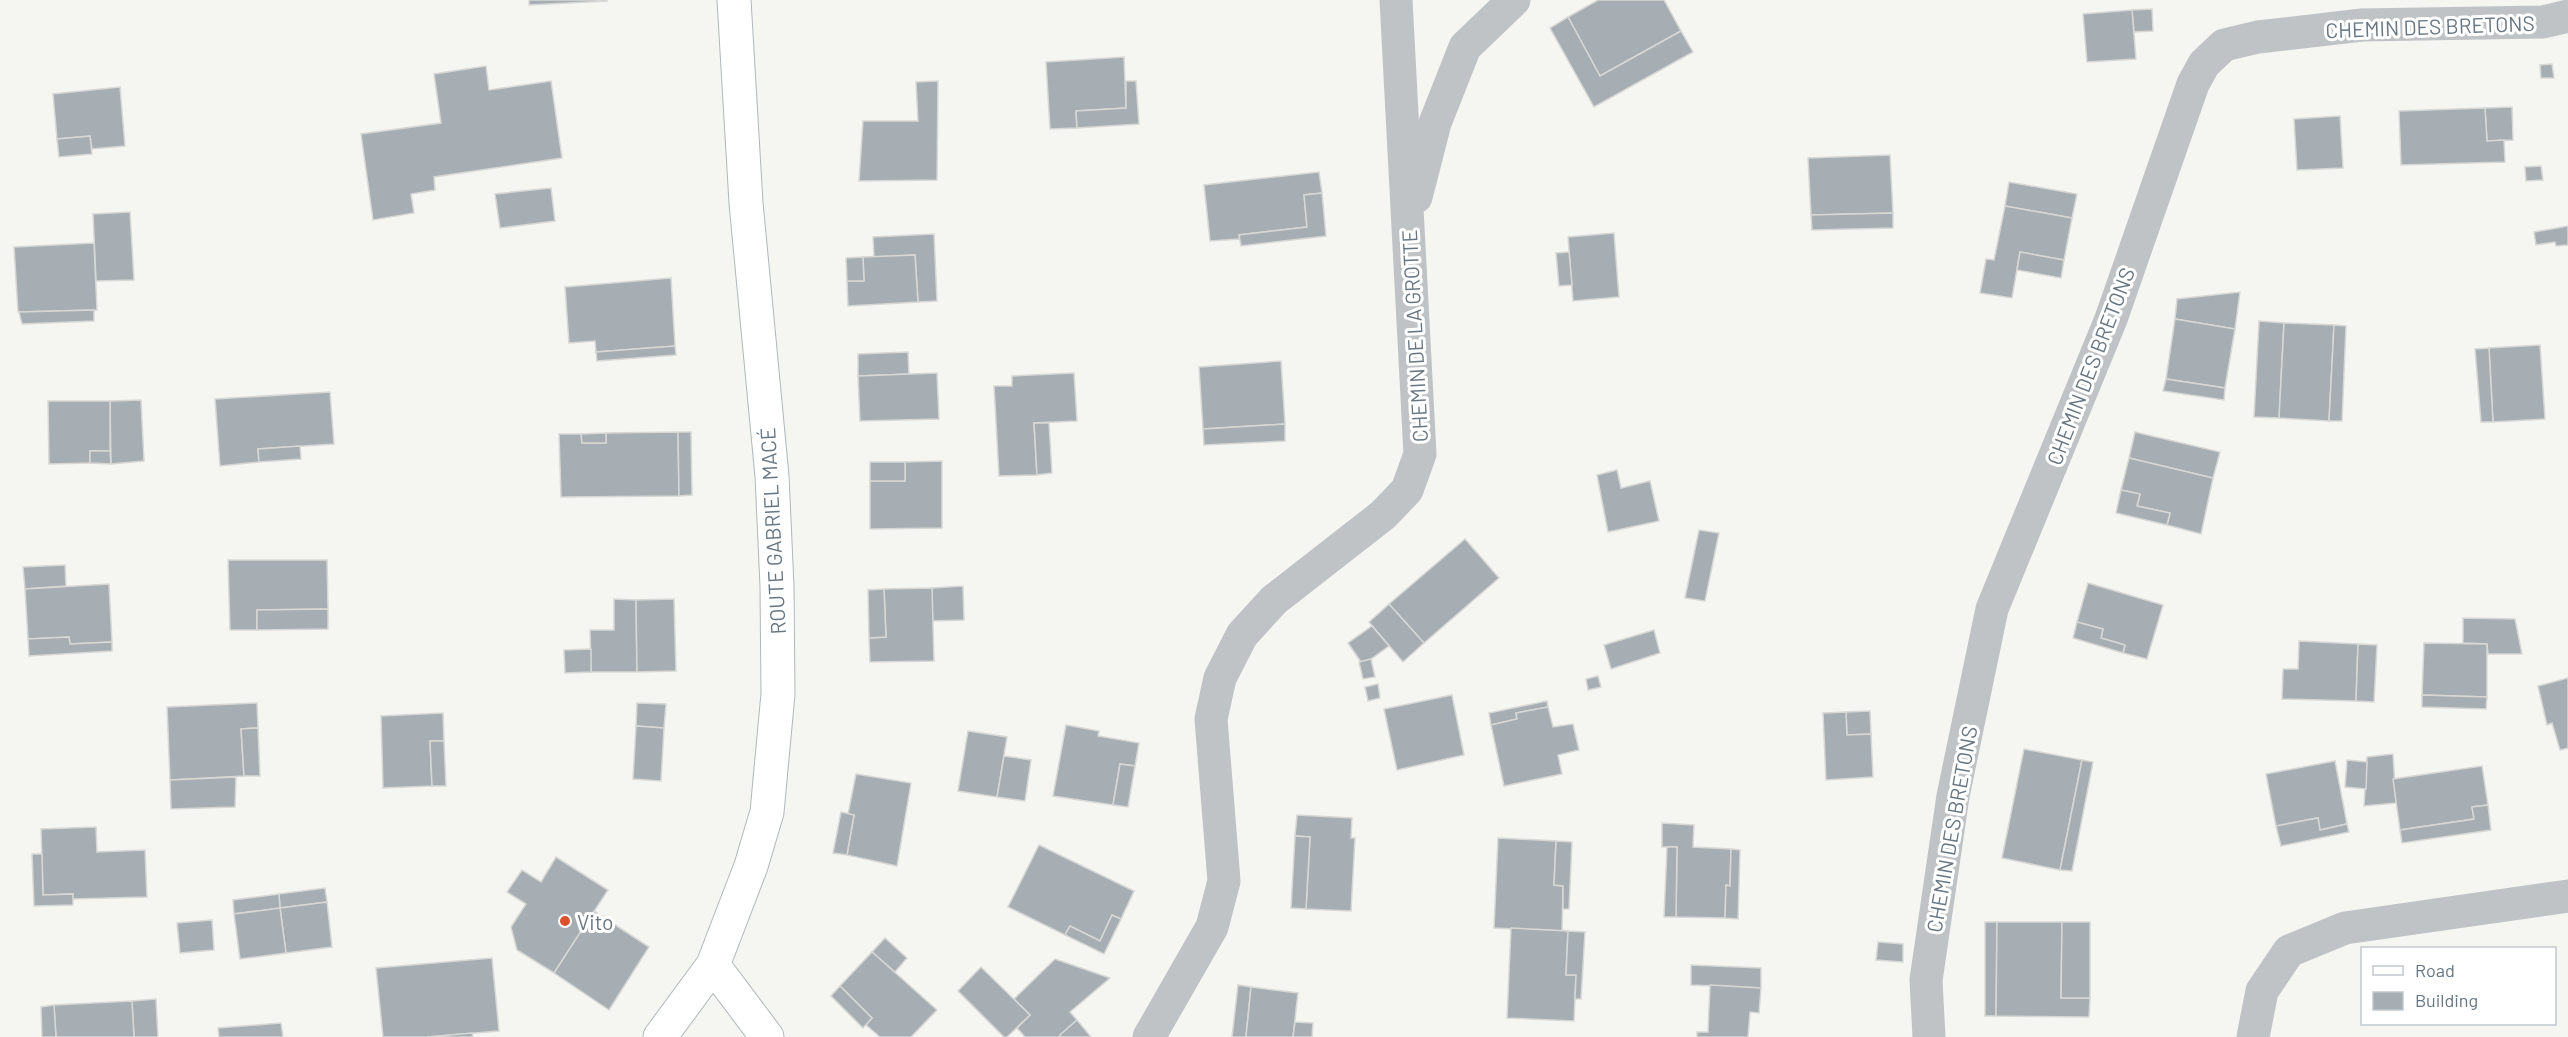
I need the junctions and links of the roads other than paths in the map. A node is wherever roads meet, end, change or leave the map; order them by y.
1 (734, 0) edge
2 (1396, 0) edge
3 (1514, 0) edge
4 (2568, 16) edge
5 (1408, 227) junction
6 (2568, 896) edge
7 (713, 965) junction
8 (660, 1037) edge
9 (767, 1037) edge
10 (1149, 1037) edge
11 (1929, 1037) edge
12 (2253, 1037) edge

1 - 7 main road, ROUTE GABRIEL MACÉ
2 - 5 street, CHEMIN DE LA GROTTE
3 - 5 street
4 - 11 street, CHEMIN DES BRETONS
5 - 10 street, CHEMIN DE LA GROTTE
6 - 12 street
7 - 8 main road, ROUTE GABRIEL MACÉ
7 - 9 main road

